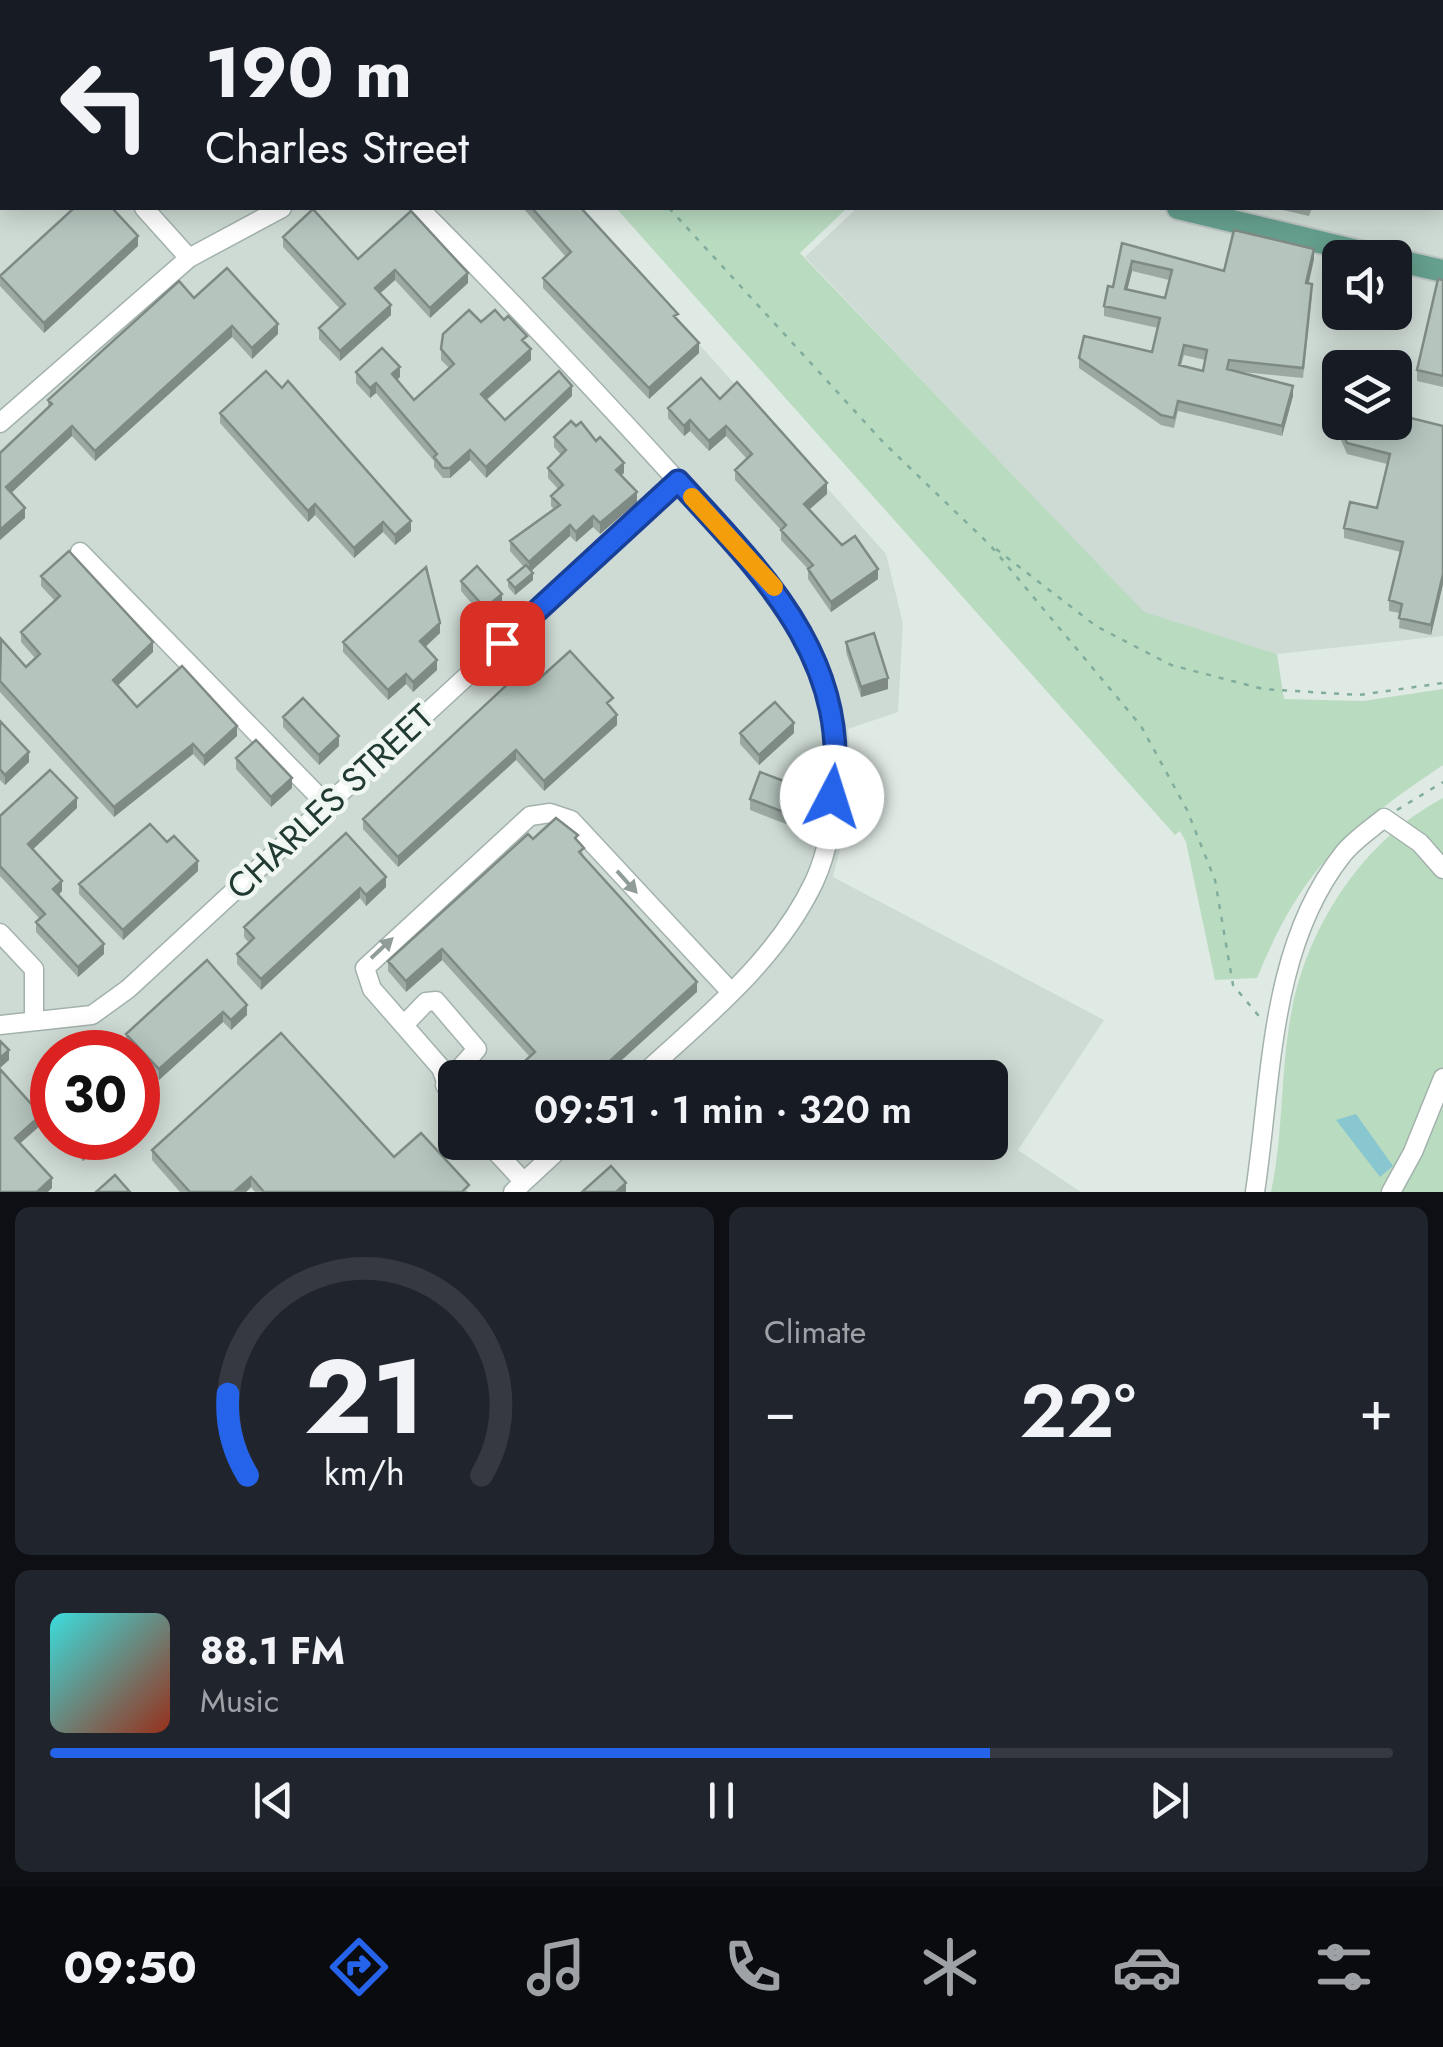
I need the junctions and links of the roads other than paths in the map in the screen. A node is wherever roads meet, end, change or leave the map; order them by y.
1 (146, 210) edge
2 (278, 210) edge
3 (421, 210) edge
4 (1186, 210) edge
5 (1322, 243) edge
6 (189, 258) junction
7 (1412, 264) edge
8 (1443, 271) edge
9 (0, 424) edge
10 (678, 481) junction
11 (80, 552) dead end
12 (327, 805) junction
13 (1443, 869) edge
14 (0, 933) edge
15 (731, 992) junction
16 (34, 1018) junction
17 (0, 1025) edge
18 (404, 1025) junction
19 (467, 1060) edge
20 (658, 1060) edge
21 (438, 1065) edge
22 (1443, 1078) edge
23 (500, 1160) edge
24 (548, 1160) edge
25 (518, 1187) edge
26 (1256, 1192) edge
27 (1391, 1192) edge

1 - 6 street
2 - 6 street
3 - 10 street
4 - 5 main road
6 - 9 street
7 - 8 main road
10 - 12 street, CHARLES STREET
10 - 15 street
11 - 12 street
12 - 16 street, CHARLES STREET
13 - 26 street
14 - 16 street
18 -> 15 street
15 - 20 street
16 - 17 street, CHARLES STREET
18 - 19 street
18 - 21 street
22 - 27 street
23 - 25 street
24 - 25 street

